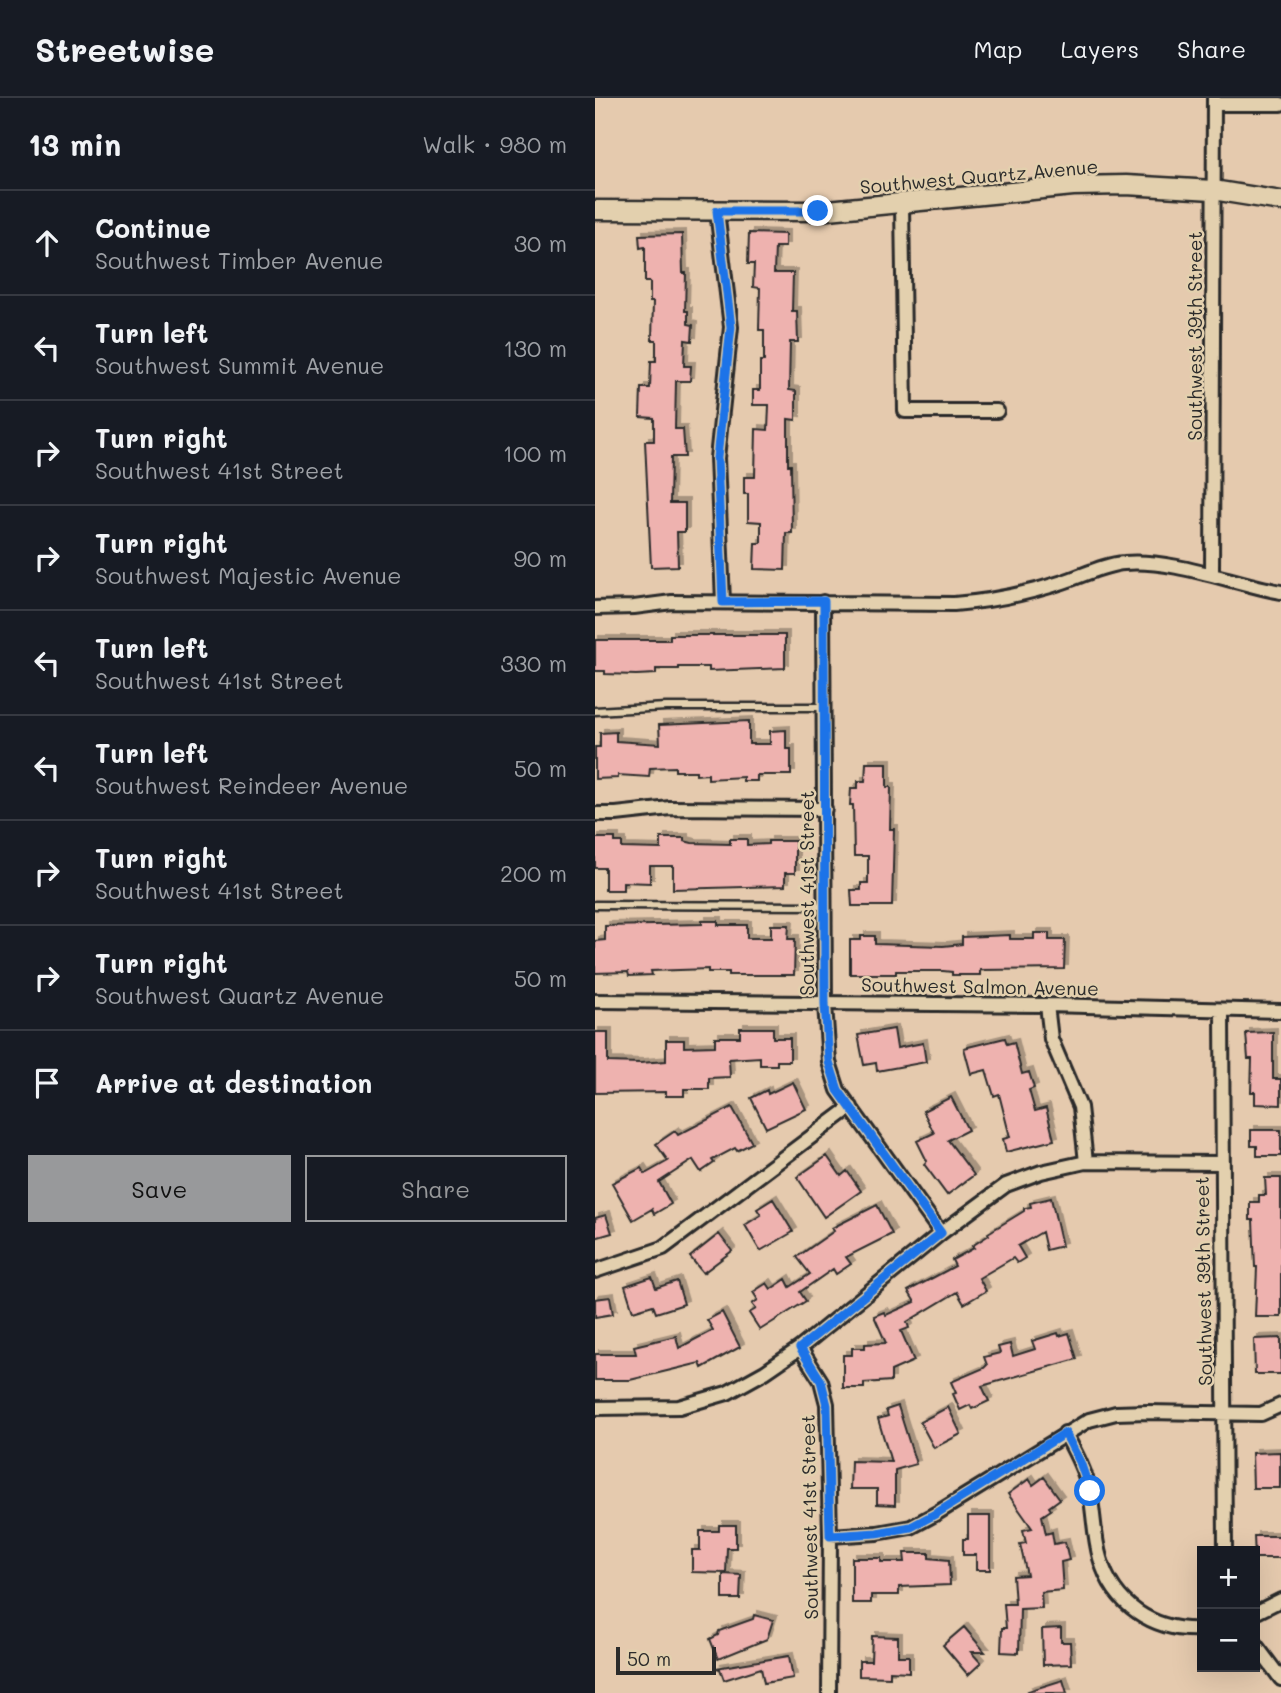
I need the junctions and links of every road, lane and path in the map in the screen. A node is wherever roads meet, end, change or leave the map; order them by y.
1 (1214, 101) edge
2 (1281, 104) edge
3 (1213, 190) junction
4 (1281, 201) edge
5 (902, 205) junction
6 (595, 209) edge
7 (717, 211) junction
8 (997, 411) dead end
9 (1213, 575) junction
10 (1281, 592) edge
11 (824, 601) junction
12 (723, 602) junction
13 (595, 608) edge
14 (824, 707) junction
15 (595, 711) edge
16 (825, 809) junction
17 (595, 814) edge
18 (595, 905) edge
19 (826, 906) junction
20 (595, 1001) edge
21 (825, 1004) junction
22 (1047, 1005) junction
23 (1222, 1010) junction
24 (1281, 1011) edge
25 (851, 1107) junction
26 (1086, 1162) junction
27 (1221, 1163) junction
28 (941, 1233) junction
29 (595, 1270) edge
30 (800, 1348) junction
31 (1281, 1405) edge
32 (595, 1408) edge
33 (1224, 1414) junction
34 (1065, 1433) junction
35 (830, 1536) junction
36 (1225, 1546) edge
37 (1281, 1600) edge
38 (1260, 1610) edge
39 (1197, 1629) edge
40 (1260, 1651) edge
41 (1281, 1679) edge
42 (829, 1693) edge

1 - 2 street
1 - 3 street, Southwest 39th Street
3 - 4 street, Southwest Quartz Avenue
3 - 5 street, Southwest Quartz Avenue
3 - 9 street, Southwest 39th Street
5 - 7 street, Southwest Quartz Avenue
5 - 8 street
6 - 7 street, Southwest Quartz Avenue
7 - 12 street
9 - 10 street
9 - 11 street
11 - 12 street
11 - 14 street, Southwest 41st Street
12 - 13 street
14 - 15 lane
14 - 16 street, Southwest 41st Street
16 - 17 street
16 - 19 street, Southwest 41st Street
18 - 19 lane
19 - 21 street, Southwest 41st Street
20 - 21 street, Southwest Salmon Avenue
21 - 22 street, Southwest Salmon Avenue
21 - 25 street, Southwest 41st Street
22 - 23 street, Southwest Salmon Avenue
22 - 26 street
23 - 24 street, Southwest Salmon Avenue
23 - 27 street, Southwest 39th Street
25 - 28 street, Southwest 41st Street
25 - 29 street
26 - 27 street
26 - 28 street
27 - 33 street, Southwest 39th Street
28 - 30 street
30 - 32 street
30 - 35 street, Southwest 41st Street
31 - 33 street
33 - 34 street
33 - 36 street, Southwest 39th Street
34 - 35 street
34 - 39 street
35 - 42 street, Southwest 41st Street
37 - 38 street
40 - 41 street

